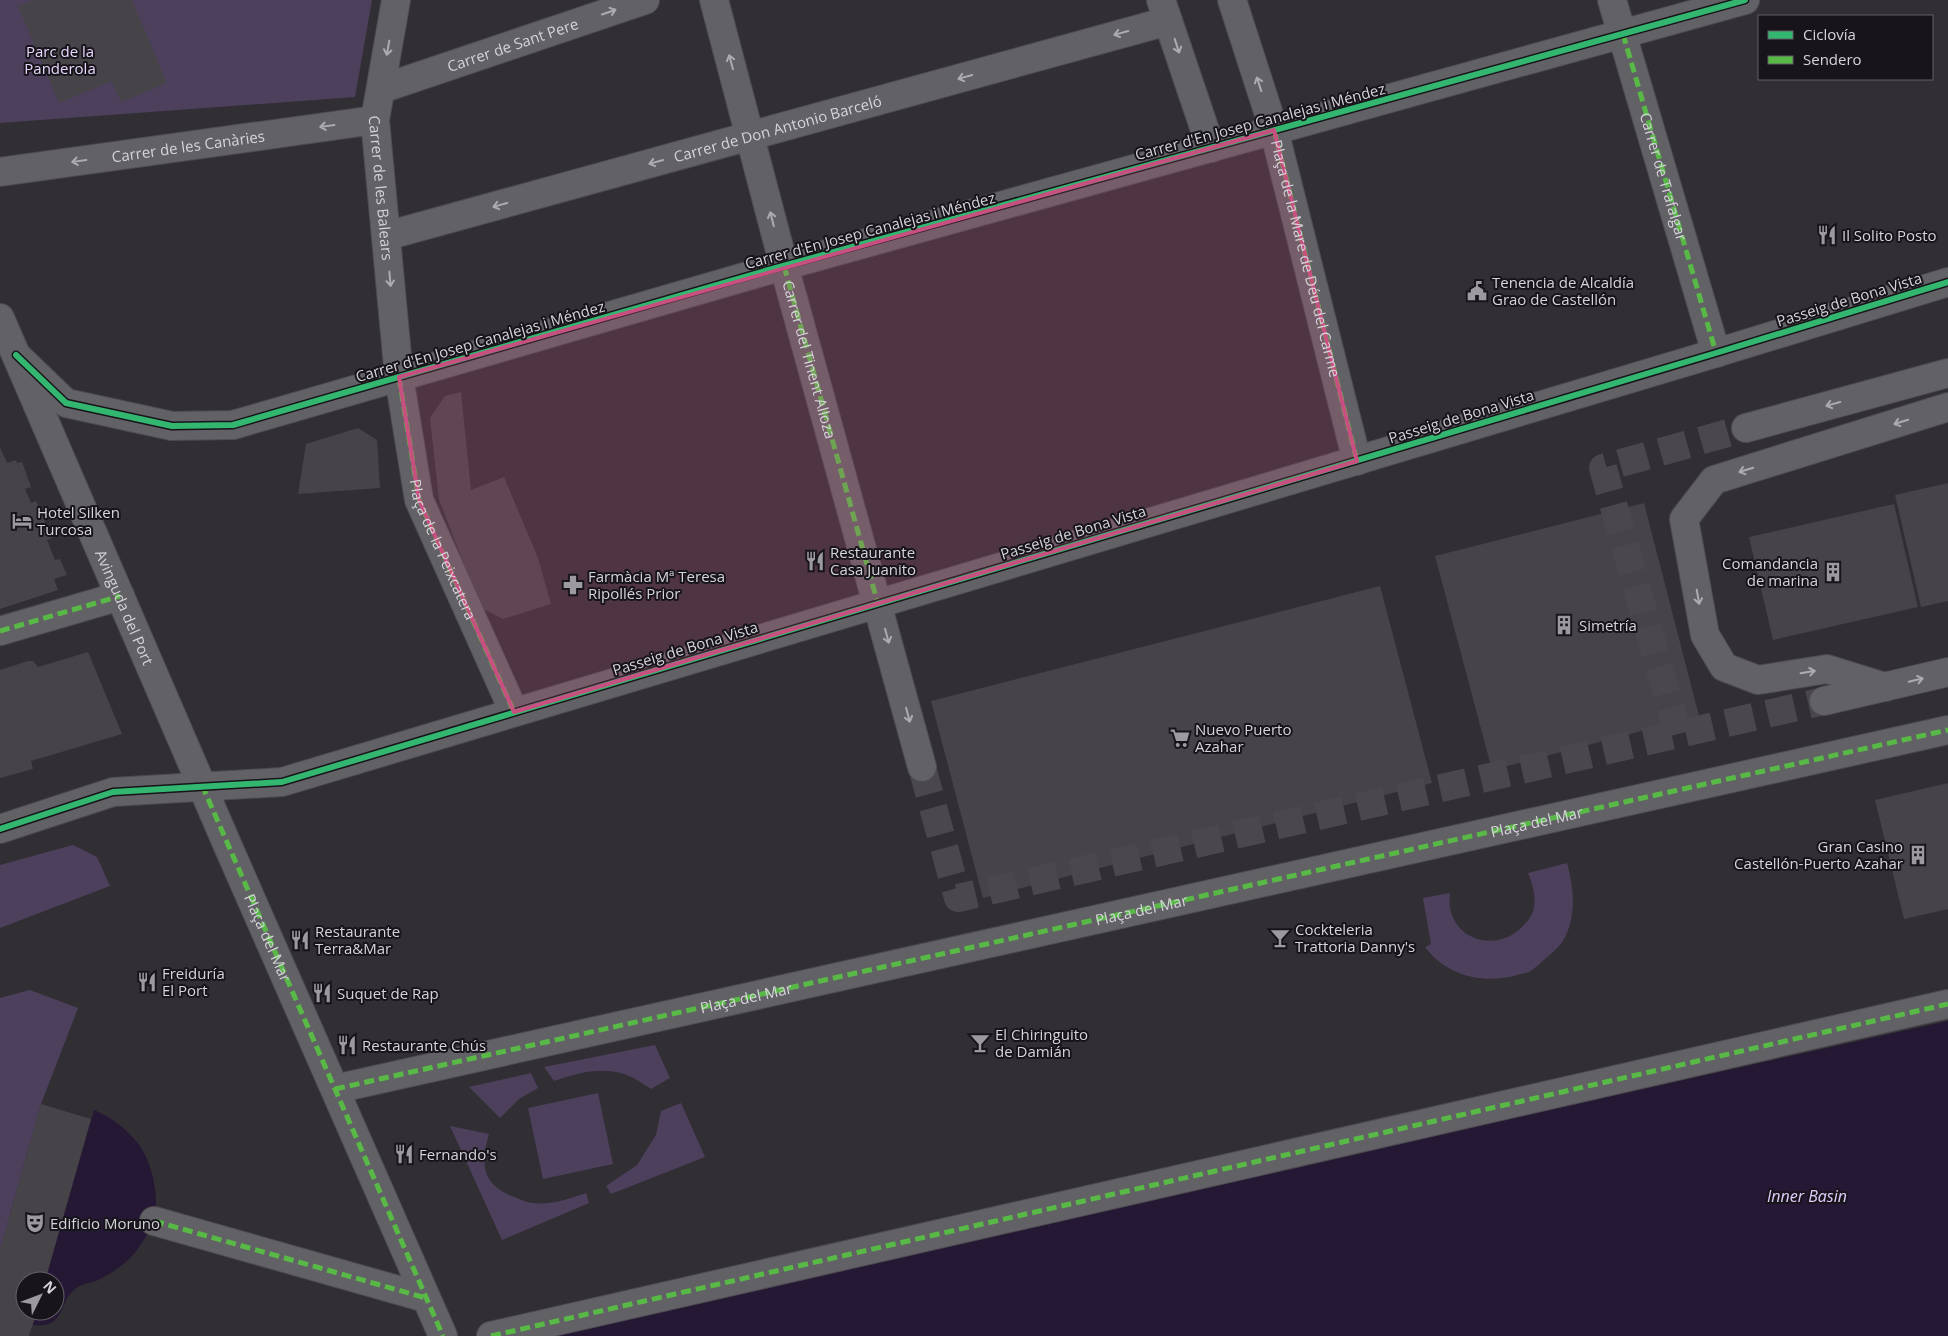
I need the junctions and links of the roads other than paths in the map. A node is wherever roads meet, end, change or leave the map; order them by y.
1 (645, 0) edge
2 (714, 0) edge
3 (1232, 0) edge
4 (1612, 0) edge
5 (1745, 0) edge
6 (400, 1) edge
7 (1165, 10) edge
8 (1623, 34) junction
9 (381, 89) junction
10 (375, 120) junction
11 (1274, 130) junction
12 (751, 135) junction
13 (1211, 148) junction
14 (0, 172) edge
15 (386, 236) junction
16 (784, 266) junction
17 (1948, 282) edge
18 (0, 318) edge
19 (1716, 353) junction
20 (8, 358) edge
21 (1947, 374) edge
22 (399, 377) junction
23 (1948, 408) edge
24 (1746, 428) tunnel mouth
25 (1357, 460) junction
26 (120, 596) junction
27 (878, 604) junction
28 (0, 631) edge
29 (1948, 672) edge
30 (1885, 686) junction
31 (1824, 701) tunnel mouth
32 (514, 712) junction
33 (1948, 730) edge
34 (922, 767) tunnel mouth
35 (202, 785) junction
36 (0, 829) edge
37 (1948, 1004) edge
38 (334, 1088) junction
39 (154, 1221) dead end
40 (426, 1298) junction
41 (443, 1336) edge
42 (491, 1336) edge

9 -> 1 street, Carrer de Sant Pere
12 -> 2 street, Carrer del Tinent Alloza
11 -> 3 street, Plaça de la Mare de Déu del Carme
4 - 8 street, Carrer de Trafalgar
5 - 8 street, Carrer d'En Josep Canalejas i Méndez
6 -> 9 street, Carrer de les Balears
7 -> 12 street, Carrer de Don Antonio Barceló
7 -> 13 street
8 - 11 street, Carrer d'En Josep Canalejas i Méndez
8 - 19 street, Carrer de Trafalgar
9 - 10 street, Carrer de les Balears
10 -> 14 street, Carrer de les Canàries
10 - 15 street, Carrer de les Balears
11 - 13 street, Carrer d'En Josep Canalejas i Méndez
11 - 25 street, Plaça de la Mare de Déu del Carme
12 -> 15 street, Carrer de Don Antonio Barceló
16 -> 12 street, Carrer del Tinent Alloza
13 - 16 street, Carrer d'En Josep Canalejas i Méndez
15 -> 22 street, Carrer de les Balears
16 - 22 street, Carrer d'En Josep Canalejas i Méndez
16 - 27 street, Carrer del Tinent Alloza
17 - 19 street, Passeig de Bona Vista
18 - 20 street, Avinguda del Port
19 - 25 street, Passeig de Bona Vista
20 - 22 street, Carrer d'En Josep Canalejas i Méndez
20 - 26 street, Avinguda del Port
21 -> 24 street
22 - 32 street, Plaça de la Peixcatera
23 -> 30 street
25 - 27 street, Passeig de Bona Vista
26 - 28 street
26 - 35 street, Avinguda del Port
27 - 32 street, Passeig de Bona Vista
27 -> 34 street, Carrer del Tinent Alloza
30 -> 29 street
30 - 31 street
32 - 35 street, Passeig de Bona Vista
33 - 38 street, Plaça del Mar
35 - 36 street, Passeig de Bona Vista
35 - 38 street, Plaça del Mar
37 - 42 street
38 - 40 street, Plaça del Mar
39 - 40 street
40 - 41 street, Plaça del Mar

